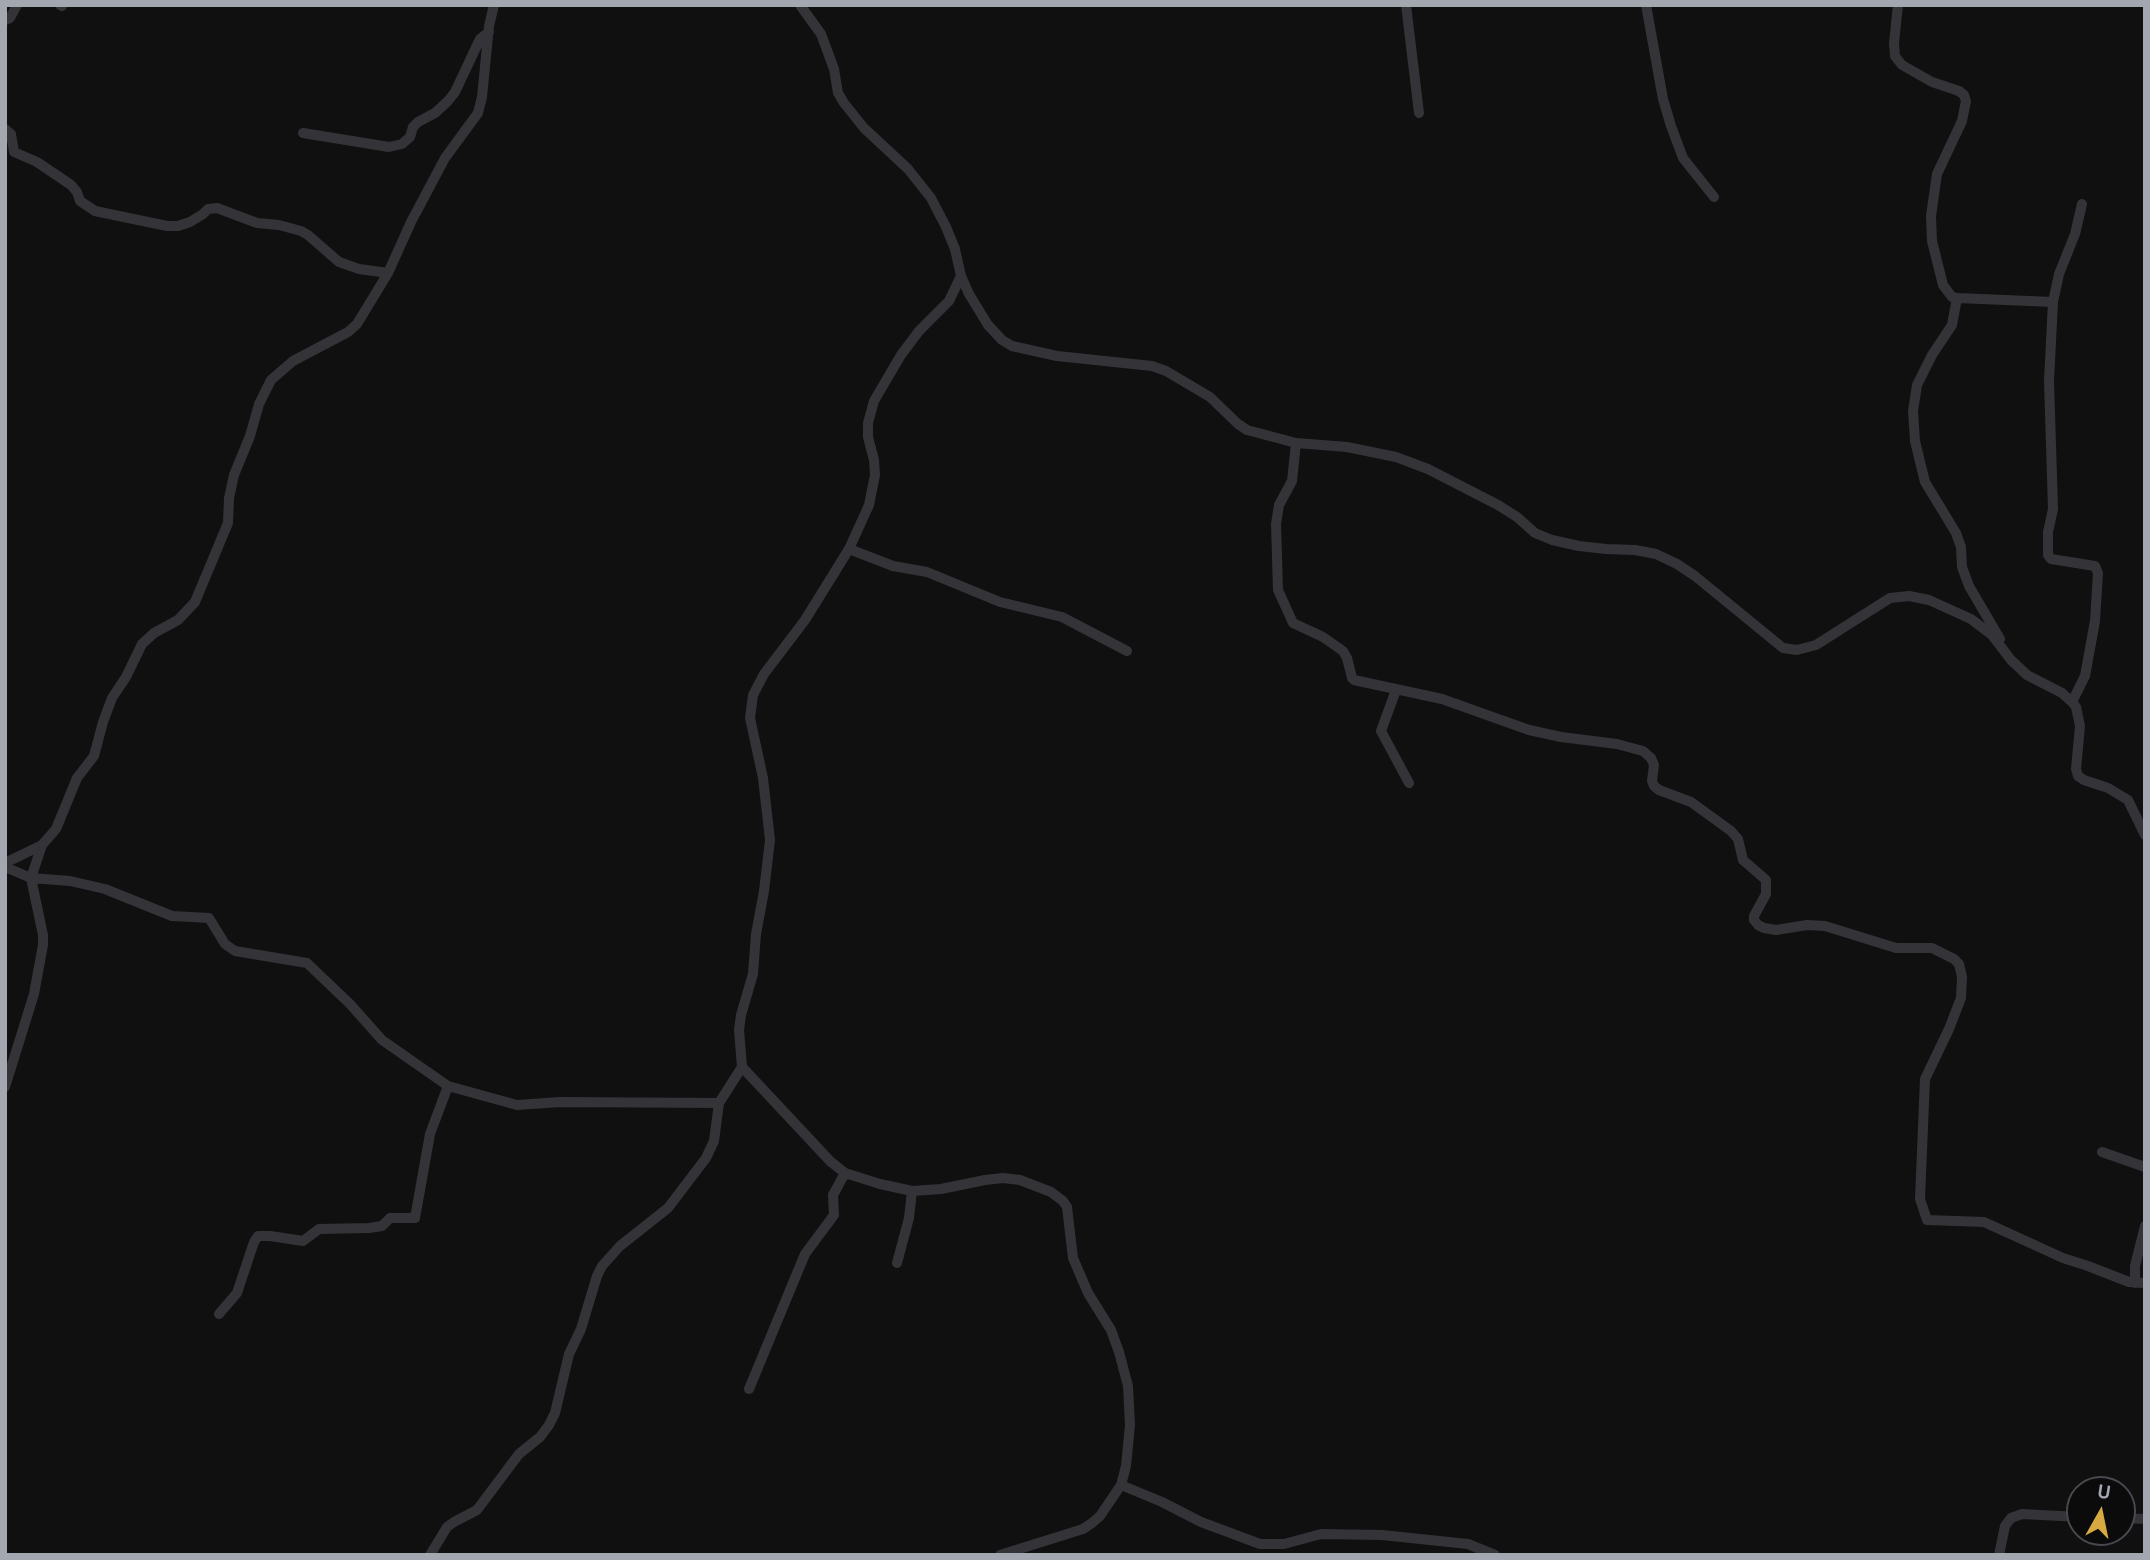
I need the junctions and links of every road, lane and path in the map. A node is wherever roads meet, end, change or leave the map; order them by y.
1 (17, 5) edge
2 (494, 5) edge
3 (800, 5) edge
4 (1406, 5) edge
5 (1646, 5) edge
6 (1898, 5) edge
7 (5, 20) edge
8 (489, 32) junction
9 (1419, 113) dead end
10 (6, 130) edge
11 (303, 133) dead end
12 (1714, 197) dead end
13 (2082, 204) dead end
14 (388, 273) junction
15 (961, 276) junction
16 (1957, 298) junction
17 (2053, 302) junction
18 (1296, 443) junction
19 (849, 549) junction
20 (2003, 649) junction
21 (1127, 651) dead end
22 (1396, 690) junction
23 (2072, 702) junction
24 (1409, 783) dead end
25 (2145, 835) edge
26 (42, 845) junction
27 (5, 865) edge
28 (30, 878) junction
29 (742, 1067) junction
30 (448, 1086) junction
31 (5, 1087) edge
32 (719, 1103) junction
33 (2102, 1152) dead end
34 (2145, 1167) edge
35 (845, 1173) junction
36 (912, 1191) junction
37 (2145, 1226) edge
38 (897, 1263) dead end
39 (2140, 1283) edge
40 (219, 1314) dead end
41 (749, 1389) dead end
42 (1121, 1485) junction
43 (2066, 1516) edge
44 (430, 1555) edge
45 (1000, 1555) edge
46 (1495, 1555) edge
47 (1999, 1555) edge

1 - 7 street
2 - 8 street
3 - 15 street
4 - 9 street
5 - 12 street
6 - 16 street
8 - 11 street
8 - 14 street
10 - 14 street
13 - 17 street
14 - 26 street
15 - 18 street
15 - 19 street
16 - 17 street
16 - 20 street
17 - 23 street
18 - 20 street
18 - 22 street
19 - 21 street
19 - 29 street
20 - 23 street
22 - 24 street
22 - 39 street
23 - 25 street
26 - 27 street
26 - 28 street
27 - 28 street
28 - 30 street
28 - 31 street
29 - 32 street
29 - 35 street
30 - 32 street
30 - 40 street
32 - 44 street
33 - 34 street
35 - 36 street
35 - 41 street
36 - 38 street
36 - 42 street
37 - 39 street
42 - 45 street
42 - 46 street
43 - 47 street

